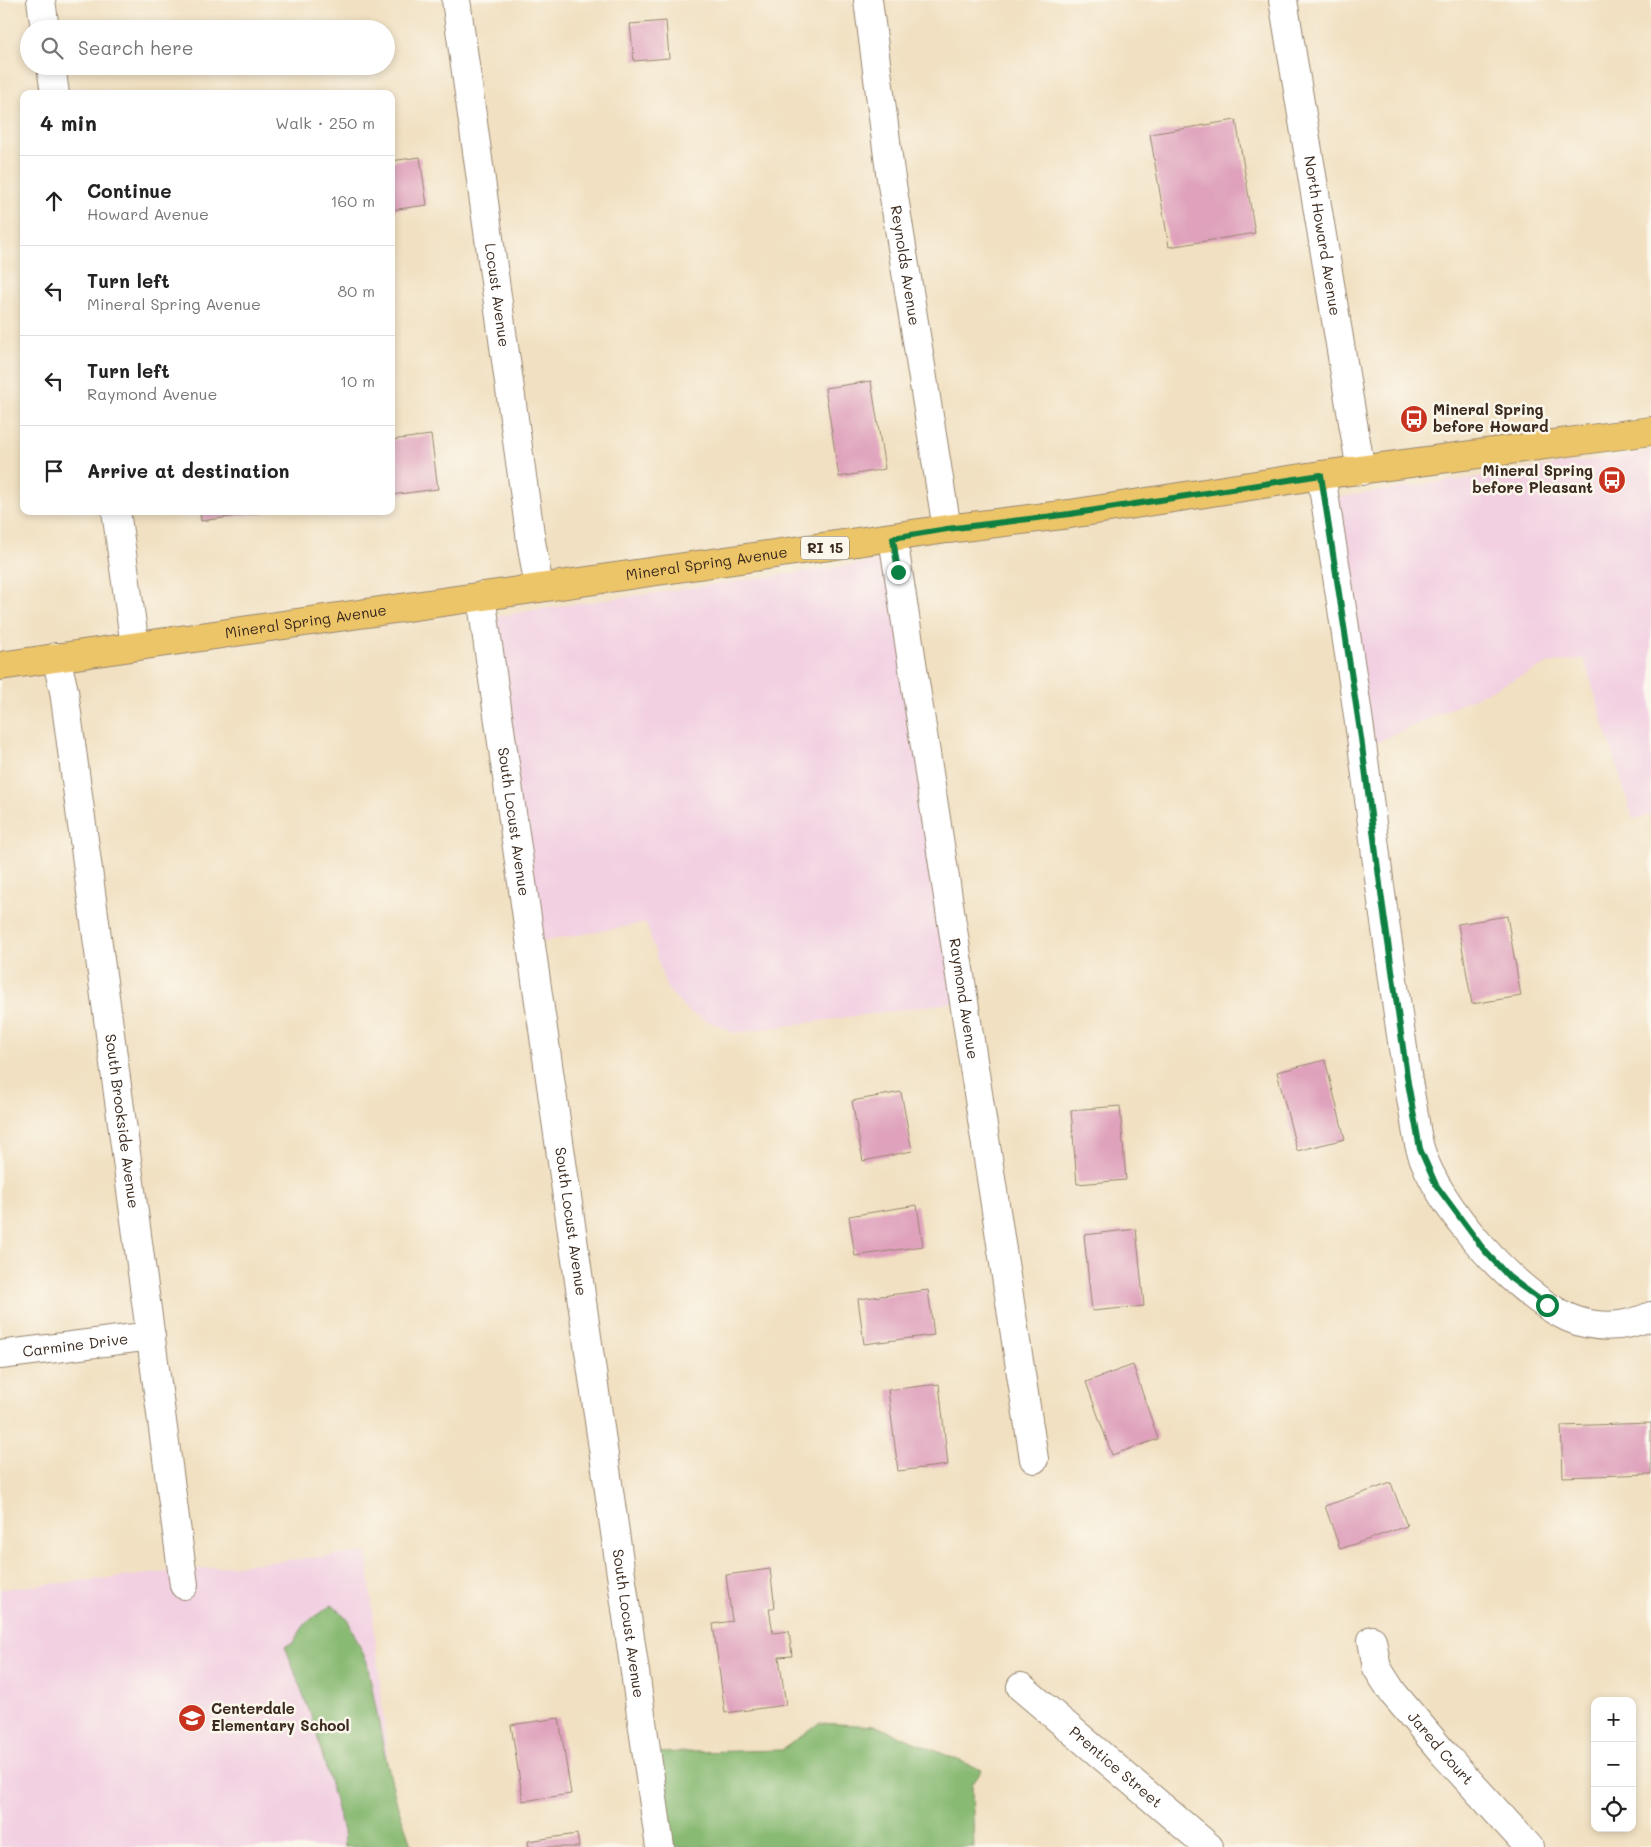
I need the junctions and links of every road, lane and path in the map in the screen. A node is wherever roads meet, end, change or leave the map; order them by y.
1 (41, 0) edge
2 (456, 0) edge
3 (868, 0) edge
4 (1283, 0) edge
5 (44, 20) edge
6 (51, 75) edge
7 (53, 90) edge
8 (1651, 431) edge
9 (1361, 471) junction
10 (1321, 475) junction
11 (117, 515) edge
12 (947, 529) junction
13 (893, 538) junction
14 (539, 588) junction
15 (481, 596) junction
16 (135, 646) junction
17 (56, 657) junction
18 (0, 666) edge
19 (1651, 1316) edge
20 (151, 1336) junction
21 (0, 1355) edge
22 (1034, 1459) dead end
23 (184, 1585) dead end
24 (1372, 1640) dead end
25 (1021, 1687) dead end
26 (660, 1847) edge
27 (1209, 1847) edge
28 (1528, 1847) edge

1 - 5 street
2 - 14 street, Locust Avenue
3 - 12 street, Reynolds Avenue
4 - 9 street, North Howard Avenue
6 - 7 street
8 - 9 main road, Mineral Spring Avenue / RI 15
9 - 10 main road, Mineral Spring Avenue / RI 15
10 - 12 main road, Mineral Spring Avenue / RI 15
10 - 19 street
11 - 16 street
12 - 13 main road, Mineral Spring Avenue / RI 15
13 - 14 main road, Mineral Spring Avenue / RI 15
13 - 22 street, Raymond Avenue
14 - 15 main road, Mineral Spring Avenue / RI 15
15 - 16 main road, Mineral Spring Avenue / RI 15
15 - 26 street, South Locust Avenue
16 - 17 main road, Mineral Spring Avenue / RI 15
17 - 18 main road, Mineral Spring Avenue / RI 15
17 - 20 street, South Brookside Avenue
20 - 21 street, Carmine Drive
20 - 23 street, South Brookside Avenue
24 - 28 street, Jared Court
25 - 27 street, Prentice Street

